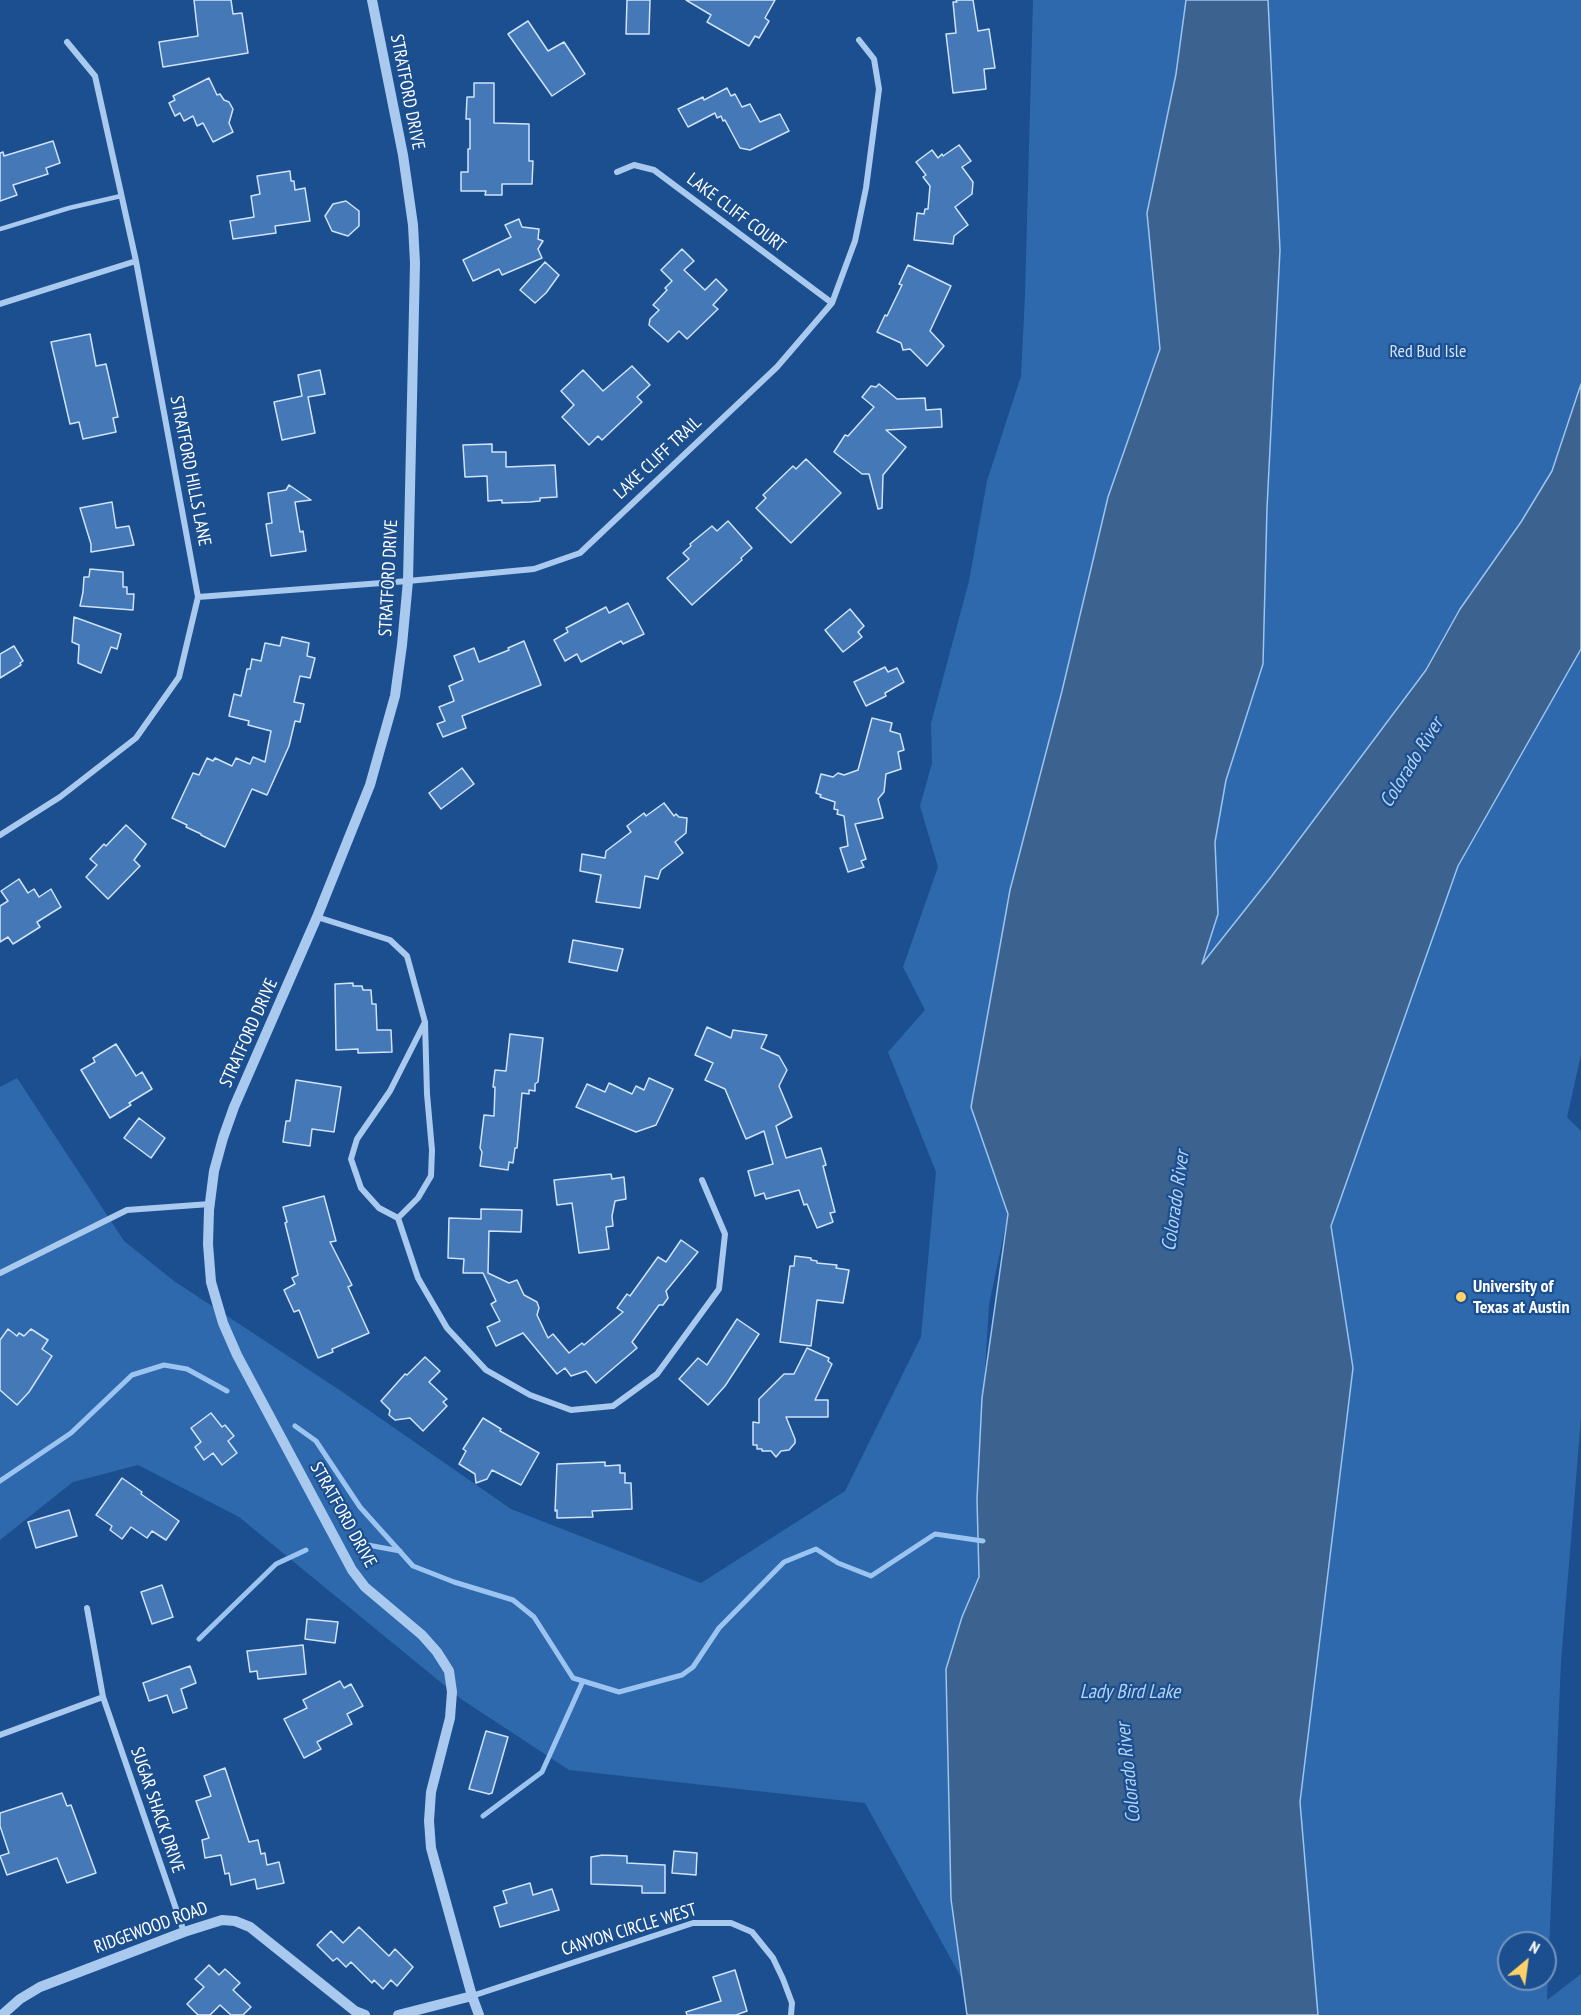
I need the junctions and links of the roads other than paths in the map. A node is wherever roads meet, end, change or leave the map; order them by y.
1 (372, 0) edge
2 (859, 40) dead end
3 (67, 42) dead end
4 (617, 172) dead end
5 (121, 196) junction
6 (0, 229) edge
7 (136, 261) junction
8 (0, 303) edge
9 (832, 303) junction
10 (408, 581) junction
11 (198, 597) junction
12 (0, 835) edge
13 (317, 917) junction
14 (425, 1022) junction
15 (702, 1180) dead end
16 (210, 1204) junction
17 (398, 1218) junction
18 (0, 1273) edge
19 (87, 1608) dead end
20 (103, 1697) junction
21 (0, 1735) edge
22 (184, 1932) junction
23 (472, 1996) junction
24 (2, 2015) edge
25 (365, 2015) edge
26 (398, 2015) edge
27 (479, 2015) edge
28 (791, 2015) edge

1 - 10 street, STRATFORD DRIVE
2 - 9 street, LAKE CLIFF TRAIL
3 - 5 street, STRATFORD HILLS LANE
4 - 9 street, LAKE CLIFF COURT
5 - 6 lane
5 - 7 street, STRATFORD HILLS LANE
7 - 8 street
7 - 11 street, STRATFORD HILLS LANE
9 - 10 street, LAKE CLIFF TRAIL
10 - 11 street, LAKE CLIFF TRAIL
10 - 13 street, STRATFORD DRIVE
11 - 12 street, STRATFORD HILLS LANE
13 - 14 street
13 - 16 street, STRATFORD DRIVE
14 - 17 street
14 - 17 street
15 - 17 street
16 - 18 street
16 - 23 street, STRATFORD DRIVE
19 - 20 street, SUGAR SHACK DRIVE
20 - 21 street
20 - 22 street, SUGAR SHACK DRIVE
22 - 24 street, RIDGEWOOD ROAD
22 - 25 street, RIDGEWOOD ROAD
23 - 26 street
23 - 27 street, STRATFORD DRIVE
23 - 28 street, CANYON CIRCLE WEST

